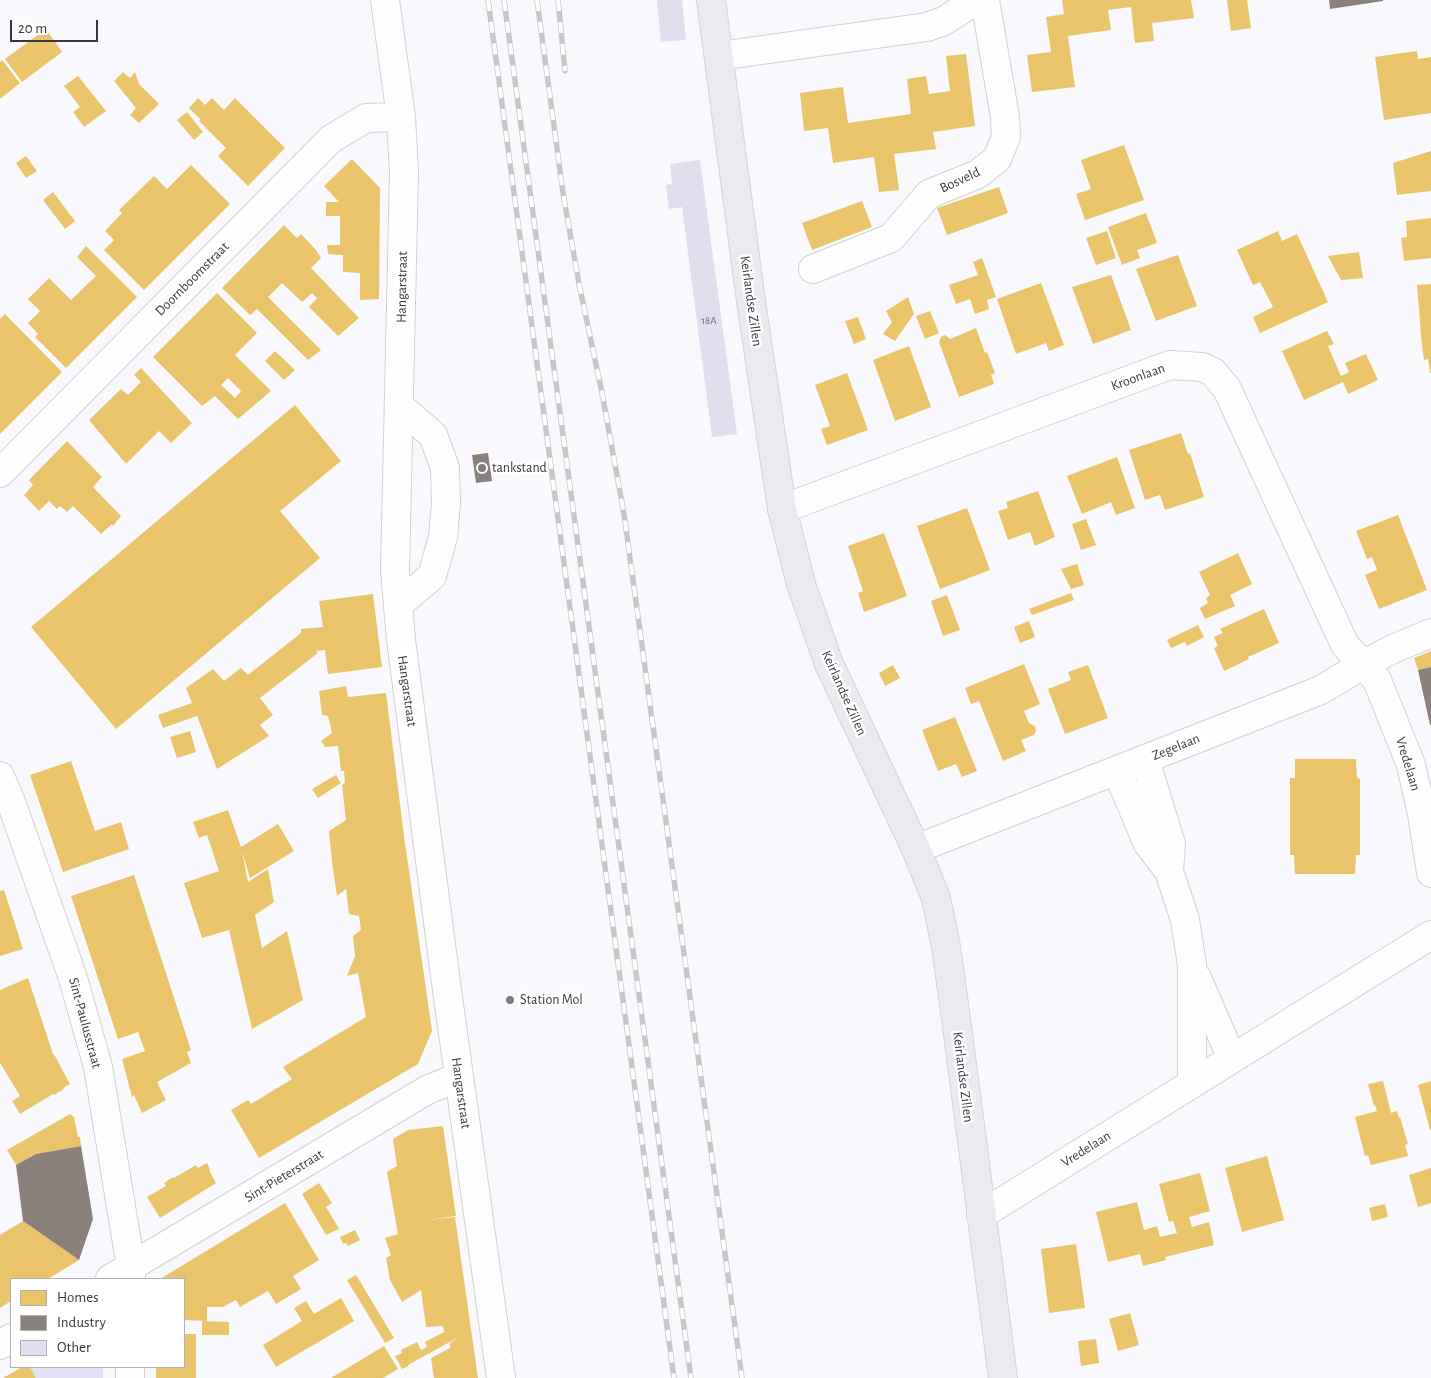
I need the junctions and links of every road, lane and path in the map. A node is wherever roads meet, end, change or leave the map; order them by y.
1 (385, 0) edge
2 (711, 0) edge
3 (976, 0) edge
4 (985, 0) edge
5 (719, 56) junction
6 (401, 117) junction
7 (813, 269) dead end
8 (399, 406) junction
9 (0, 473) edge
10 (782, 509) junction
11 (398, 605) junction
12 (1431, 633) edge
13 (1364, 664) junction
14 (1145, 760) junction
15 (1117, 771) junction
16 (0, 776) edge
17 (916, 849) junction
18 (1169, 870) junction
19 (1431, 873) edge
20 (1431, 935) edge
21 (1192, 965) junction
22 (1232, 1059) junction
23 (459, 1077) junction
24 (1192, 1084) junction
25 (981, 1215) junction
26 (124, 1275) edge
27 (501, 1378) edge
28 (1003, 1378) edge

1 - 6 street, Hangarstraat
2 - 5 main road, Keirlandse Zillen
3 - 5 street
4 - 7 street, Bosveld
5 - 10 main road, Keirlandse Zillen
6 - 8 street, Hangarstraat
6 - 9 street, Doornboomstraat
8 - 11 street, Hangarstraat
8 - 11 street
10 - 13 street, Kroonlaan
10 - 17 main road, Keirlandse Zillen
11 - 23 street, Hangarstraat
12 - 13 street, Zegelaan
13 - 14 street, Zegelaan
13 - 19 street, Vredelaan
14 - 15 street, Zegelaan
14 - 18 street
15 - 17 street, Zegelaan
15 - 18 street
16 - 26 street, Sint-Paulusstraat
17 - 25 main road, Keirlandse Zillen
18 - 21 street
20 - 22 street, Vredelaan
21 - 22 street
21 - 24 street
22 - 24 street, Vredelaan
23 - 26 street, Sint-Pieterstraat
23 - 27 street, Hangarstraat
24 - 25 street, Vredelaan
25 - 28 main road, Keirlandse Zillen

